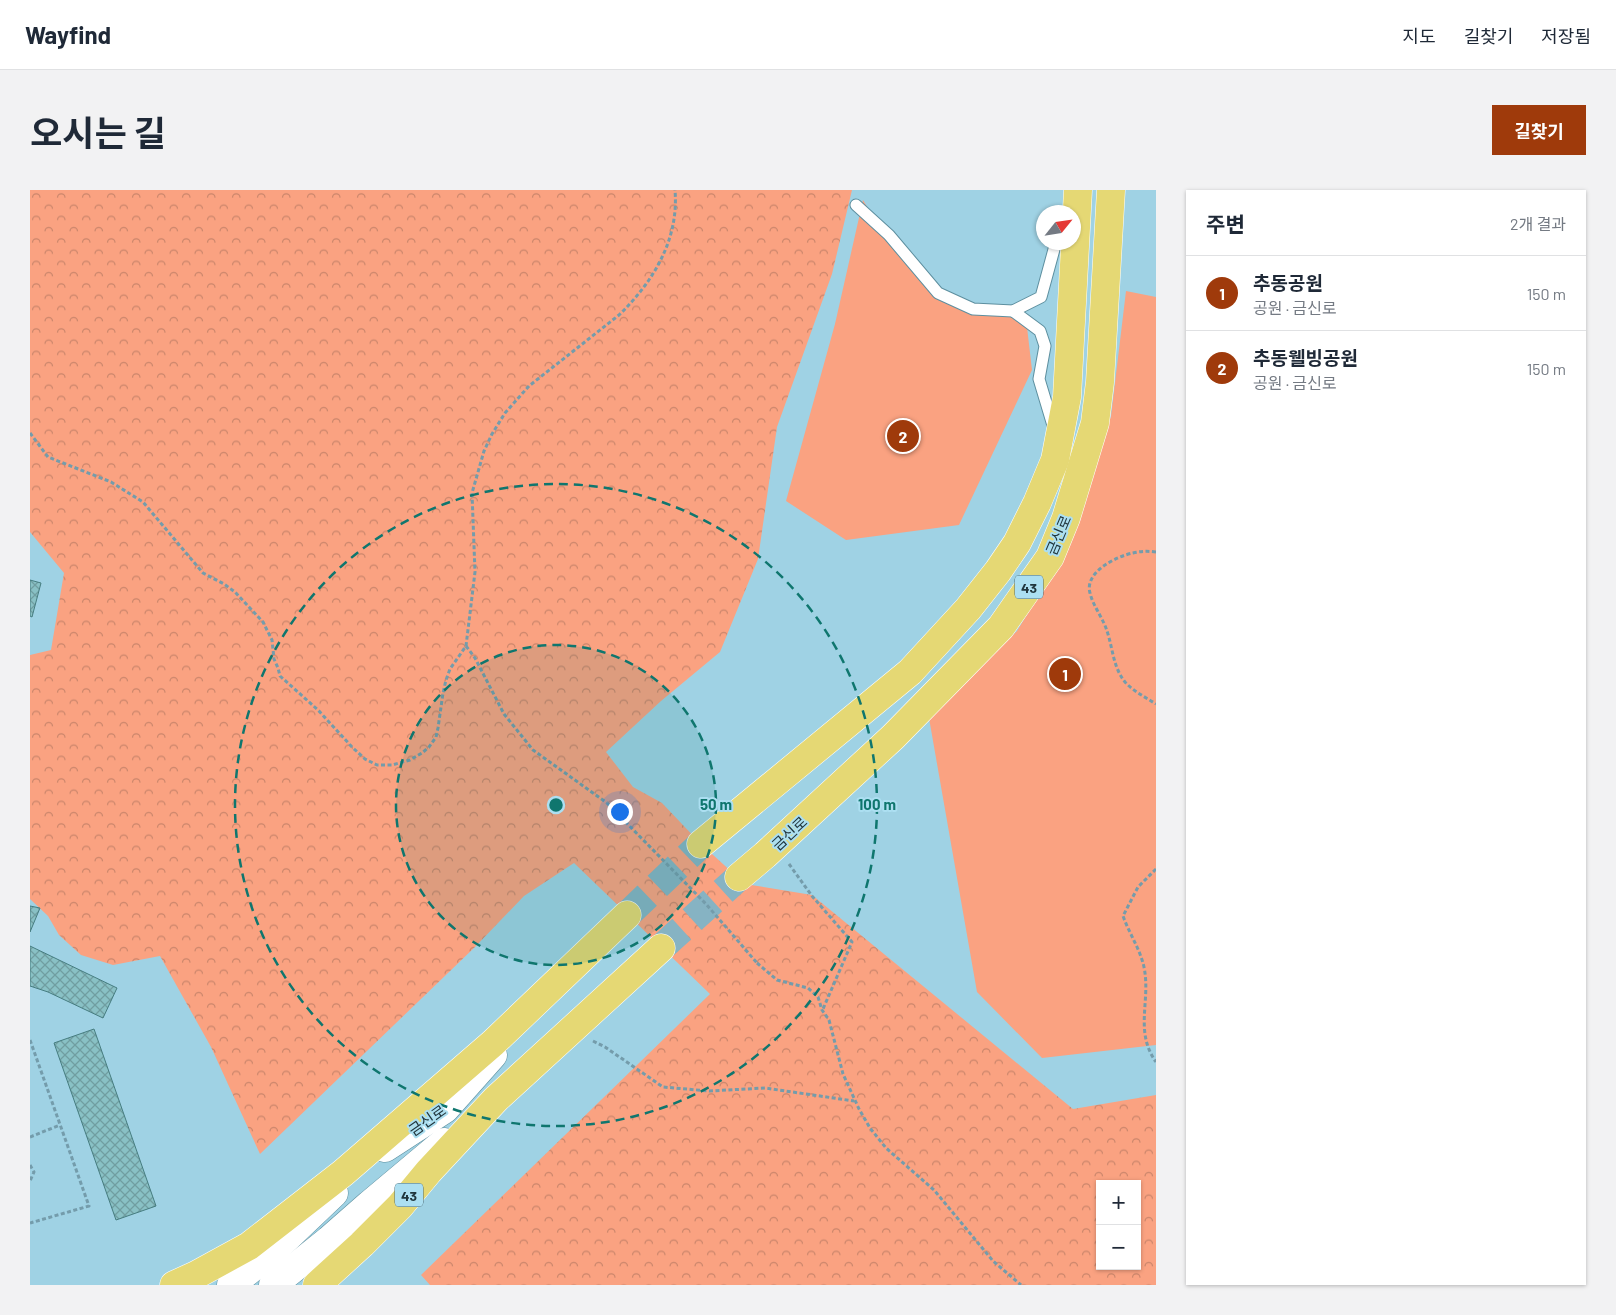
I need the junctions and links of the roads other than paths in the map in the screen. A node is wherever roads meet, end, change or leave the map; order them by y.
1 (1071, 190) edge
2 (1078, 190) edge
3 (1111, 190) edge
4 (856, 205) dead end
5 (1066, 205) edge
6 (1054, 250) edge
7 (1013, 312) junction
8 (1058, 443) junction
9 (701, 844) tunnel mouth
10 (738, 877) tunnel mouth
11 (627, 915) tunnel mouth
12 (661, 948) tunnel mouth
13 (554, 985) junction
14 (496, 1099) junction
15 (174, 1285) edge
16 (231, 1285) edge
17 (273, 1285) edge
18 (317, 1285) edge

1 - 5 lane
2 - 8 main road, 43
3 - 10 main road, 금신로 / 43
4 - 7 lane
6 - 7 lane
7 - 8 lane
8 - 9 main road, 43
11 - 13 main road, 금신로
12 - 14 main road, 금신로 / 43
13 - 15 main road
13 - 16 street, 금신로
14 - 17 street, 금신로
14 - 18 main road, 43

